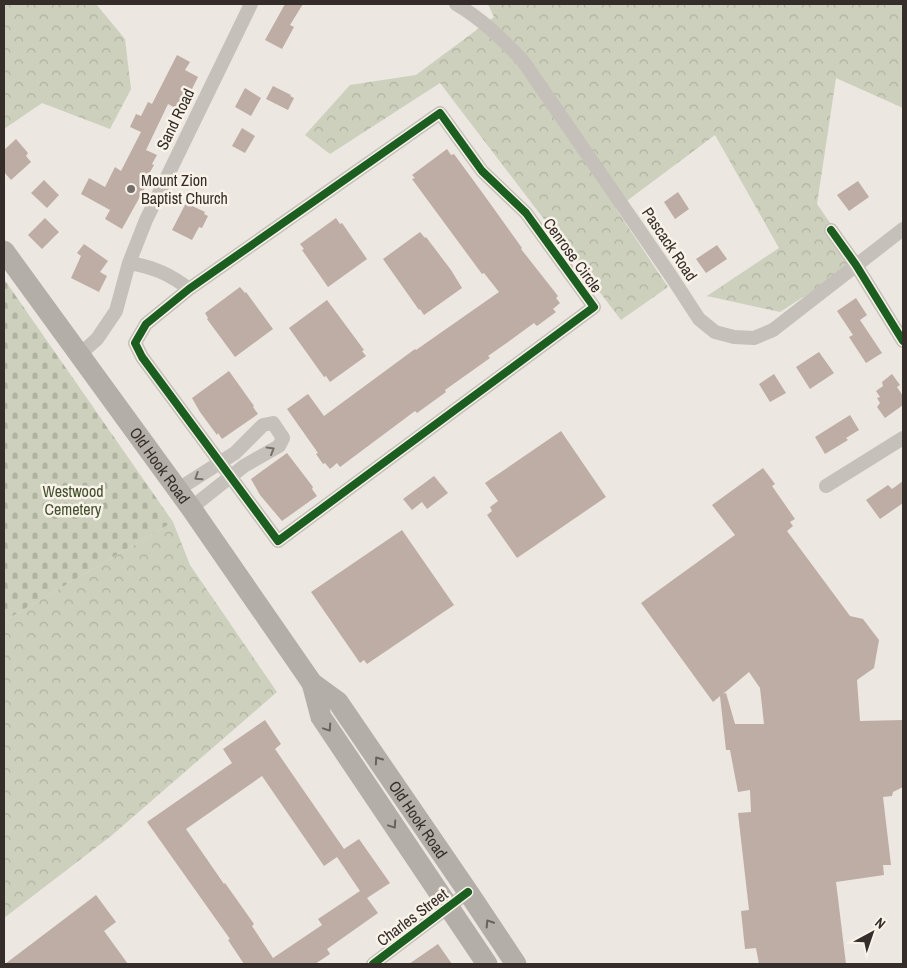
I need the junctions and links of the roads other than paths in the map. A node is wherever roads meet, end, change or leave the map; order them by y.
1 (251, 4) edge
2 (456, 4) edge
3 (903, 229) edge
4 (831, 230) dead end
5 (4, 251) edge
6 (129, 263) junction
7 (856, 266) junction
8 (188, 289) junction
9 (903, 342) edge
10 (80, 355) junction
11 (903, 438) edge
12 (220, 462) junction
13 (230, 476) junction
14 (826, 486) dead end
15 (176, 490) junction
16 (190, 508) junction
17 (312, 683) junction
18 (468, 892) junction
19 (448, 906) junction
20 (373, 964) edge
21 (487, 964) edge
22 (516, 964) edge

1 - 6 street, Sand Road
2 - 7 street, Pascack Road
3 - 7 street, Pascack Road
4 - 7 street
5 - 10 main road, Old Hook Road
6 - 8 street
6 - 10 street, Sand Road
7 - 9 street
8 - 12 street, Cenrose Circle
8 - 13 street, Cenrose Circle
10 - 15 main road, Old Hook Road
11 - 14 street
12 - 13 street, Cenrose Circle
13 -> 12 street
12 -> 15 street
13 - 16 street
15 - 16 main road, Old Hook Road
16 - 17 main road, Old Hook Road
18 -> 17 main road, Old Hook Road
17 -> 19 main road, Old Hook Road
18 - 19 street, Charles Street
22 -> 18 main road, Old Hook Road
19 - 20 street, Charles Street
19 - 21 main road, Old Hook Road

